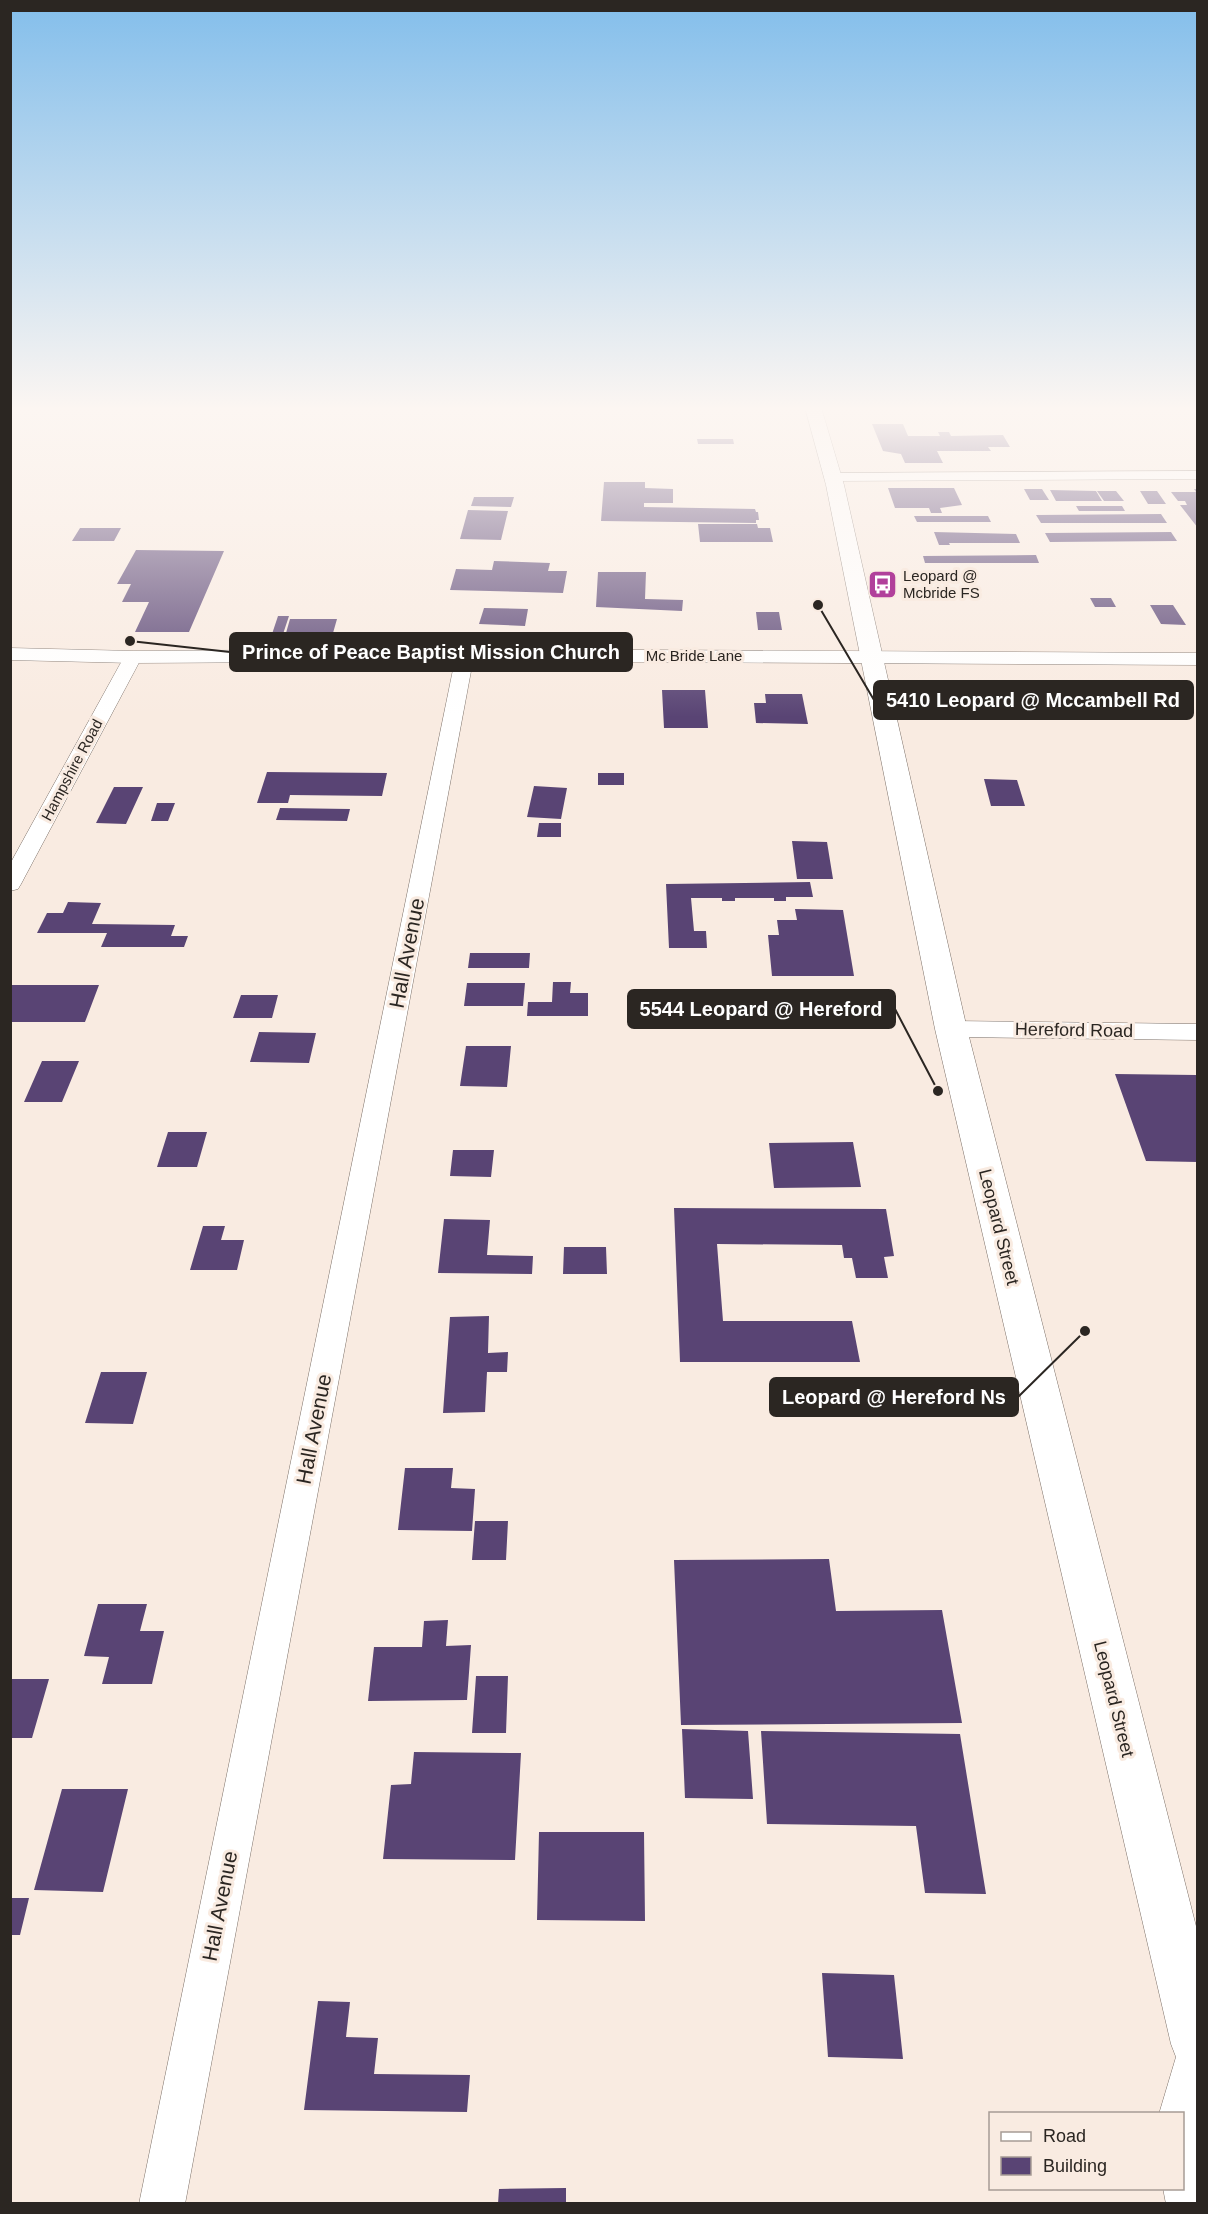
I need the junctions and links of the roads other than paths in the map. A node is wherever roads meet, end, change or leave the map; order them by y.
1 (840, 510) edge
2 (10, 654) edge
3 (465, 655) junction
4 (134, 657) junction
5 (873, 657) junction
6 (1197, 659) edge
7 (10, 884) edge
8 (951, 1029) junction
9 (1197, 1032) edge
10 (1197, 2044) edge
11 (1197, 2071) edge
12 (1184, 2127) edge
13 (1184, 2146) edge
14 (162, 2204) edge
15 (1195, 2204) edge

1 - 5 main road, Leopard Street
2 - 4 street, Mc Bride Lane
3 - 4 street, Mc Bride Lane
3 - 5 street, Mc Bride Lane
3 - 14 street, Hall Avenue
4 - 7 street, Hampshire Road
5 - 6 street, Mc Bride Lane
5 - 8 main road, Leopard Street
8 - 9 street, Hereford Road
8 - 10 main road, Leopard Street
11 - 12 main road
13 - 15 main road

